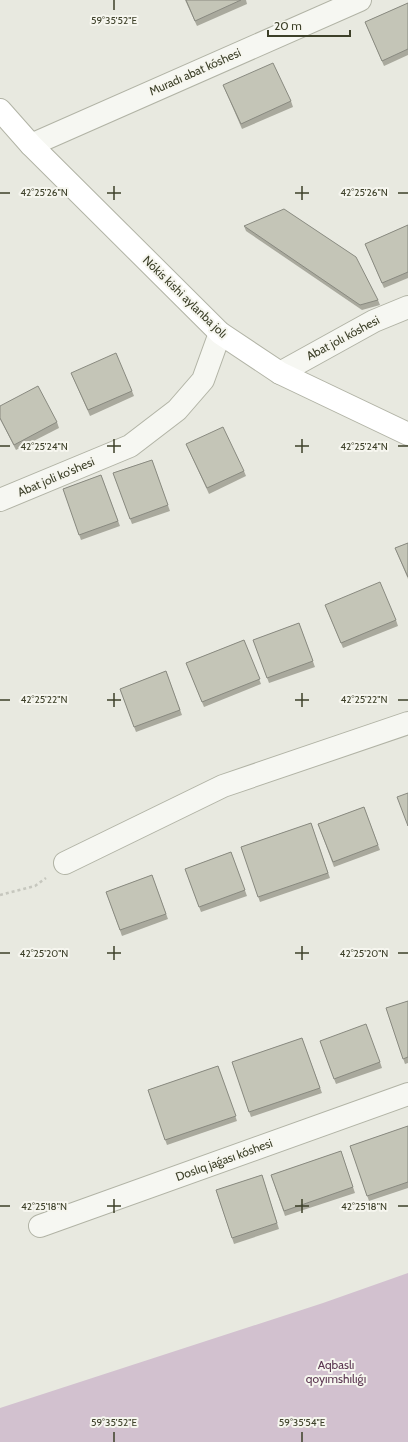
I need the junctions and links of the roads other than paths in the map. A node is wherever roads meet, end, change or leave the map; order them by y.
1 (360, 0) edge
2 (0, 110) edge
3 (31, 145) junction
4 (408, 307) edge
5 (220, 333) junction
6 (280, 373) junction
7 (408, 434) edge
8 (0, 500) edge
9 (408, 723) edge
10 (65, 863) road end
11 (408, 1094) edge
12 (40, 1226) dead end

1 - 3 street, Muradı abat kóshesi
2 - 3 main road, Nókis kishi aylanba jolı
3 - 5 main road, Nókis kishi aylanba jolı
4 - 6 street, Abat jolı kóshesi
5 - 6 main road, Nókis kishi aylanba jolı
5 - 8 street, Abat joli ko'shesi
6 - 7 main road, Nókis kishi aylanba jolı
9 - 10 street
11 - 12 street, Doslıq jaǵası kóshesi

